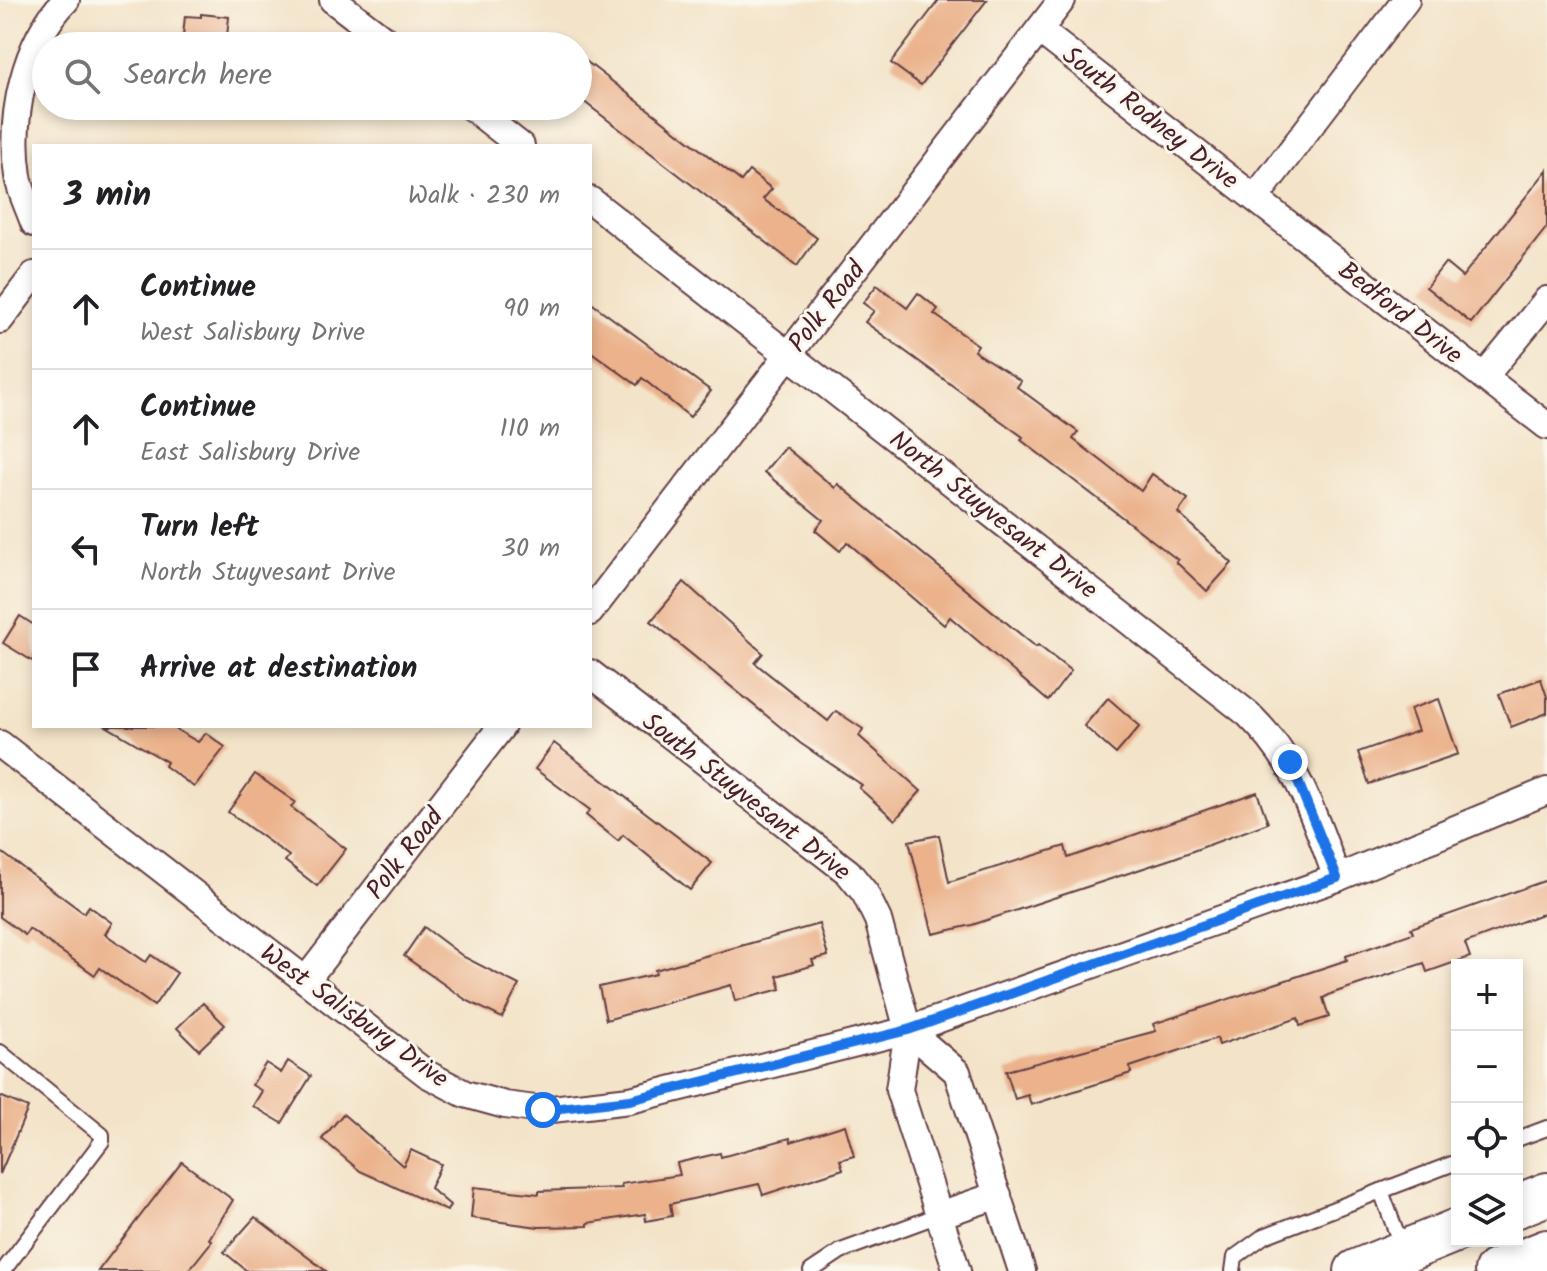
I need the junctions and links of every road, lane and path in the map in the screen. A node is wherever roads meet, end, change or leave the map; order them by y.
1 (66, 0) edge
2 (333, 0) edge
3 (1062, 0) edge
4 (1406, 0) edge
5 (1039, 30) junction
6 (44, 32) edge
7 (375, 32) edge
8 (32, 55) edge
9 (488, 120) edge
10 (518, 144) edge
11 (1255, 198) junction
12 (592, 202) edge
13 (32, 217) edge
14 (32, 278) edge
15 (1547, 300) edge
16 (0, 320) edge
17 (789, 354) junction
18 (1484, 377) junction
19 (1547, 426) edge
20 (592, 609) edge
21 (592, 675) edge
22 (500, 728) edge
23 (0, 744) edge
24 (1547, 791) edge
25 (1337, 878) junction
26 (306, 980) junction
27 (908, 1030) junction
28 (0, 1052) edge
29 (1547, 1128) edge
30 (1523, 1137) edge
31 (1451, 1164) edge
32 (1381, 1191) junction
33 (1547, 1194) edge
34 (998, 1195) junction
35 (1523, 1204) edge
36 (939, 1215) junction
37 (1451, 1232) edge
38 (1547, 1251) edge
39 (1404, 1252) junction
40 (3, 1271) edge
41 (811, 1271) edge
42 (957, 1271) edge
43 (1022, 1271) edge
44 (1233, 1271) edge
45 (1356, 1271) edge
46 (1496, 1271) edge

1 - 6 street
2 - 7 street
3 - 5 street, Polk Road
4 - 11 street, South Rodney Drive
5 - 11 street, South Rodney Drive
5 - 17 street, Polk Road
8 - 13 street
9 - 10 street
11 - 18 street, Bedford Drive
12 - 17 street, North Stuyvesant Drive
14 - 16 street
15 - 18 street
17 - 20 street, Polk Road
17 - 25 street, North Stuyvesant Drive
18 - 19 street, Bedford Drive
21 - 27 street, South Stuyvesant Drive
22 - 26 street, Polk Road
23 - 26 street, West Salisbury Drive
24 - 25 street, West Salisbury Drive
25 - 27 street, West Salisbury Drive
26 - 27 street, West Salisbury Drive
27 - 34 street
27 - 36 street, South Stuyvesant Drive
28 - 40 lane
29 - 30 lane
31 - 32 lane
32 - 39 lane
32 - 44 lane
33 - 35 main road
34 - 36 street
34 - 43 street
36 - 41 lane
36 - 42 street, South Stuyvesant Drive
37 - 39 main road
38 - 46 main road
39 - 45 main road

